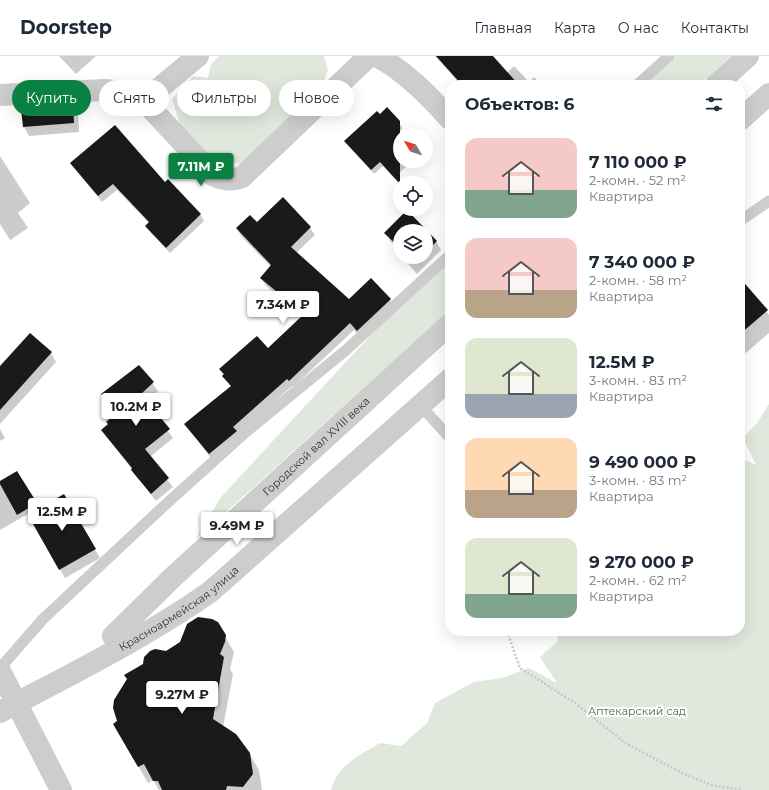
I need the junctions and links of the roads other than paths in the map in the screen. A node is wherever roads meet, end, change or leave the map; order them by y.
1 (198, 56) edge
2 (369, 56) edge
3 (377, 56) edge
4 (669, 56) edge
5 (748, 56) edge
6 (169, 80) edge
7 (643, 80) edge
8 (722, 80) edge
9 (99, 90) edge
10 (769, 94) edge
11 (0, 95) edge
12 (445, 113) edge
13 (158, 116) edge
14 (745, 116) edge
15 (769, 201) edge
16 (745, 218) edge
17 (445, 259) edge
18 (445, 329) edge
19 (445, 382) edge
20 (420, 405) junction
21 (445, 432) edge
22 (114, 636) dead end
23 (0, 668) edge
24 (0, 671) edge
25 (8, 708) edge
26 (61, 790) edge

1 - 6 street
2 - 13 street
3 - 12 street
4 - 7 lane
5 - 8 street
9 - 11 street
10 - 14 street
15 - 16 lane
17 - 23 lane
18 - 22 street, Городской вал XVIII века
19 - 20 street, Красноармейская улица
20 - 21 lane
20 - 25 street, Красноармейская улица
24 - 25 street
25 - 26 street

